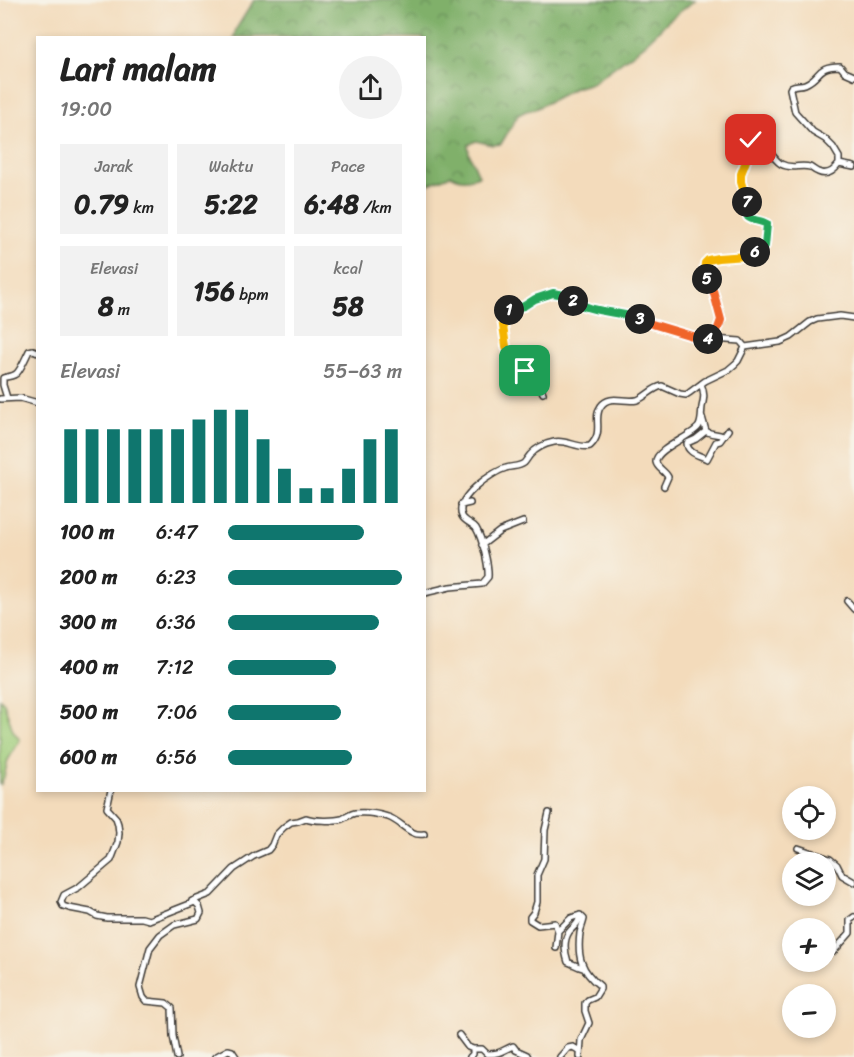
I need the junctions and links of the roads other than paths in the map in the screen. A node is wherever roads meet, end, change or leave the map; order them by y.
1 (854, 76) edge
2 (839, 164) junction
3 (854, 167) edge
4 (854, 318) edge
5 (714, 338) junction
6 (745, 347) junction
7 (36, 351) edge
8 (701, 384) junction
9 (543, 393) dead end
10 (7, 398) junction
11 (0, 399) edge
12 (36, 402) edge
13 (702, 417) junction
14 (728, 430) dead end
15 (706, 431) junction
16 (723, 436) junction
17 (664, 486) dead end
18 (470, 503) dead end
19 (461, 505) junction
20 (523, 522) dead end
21 (482, 545) junction
22 (426, 593) edge
23 (847, 601) dead end
24 (854, 609) edge
25 (111, 792) edge
26 (549, 813) dead end
27 (424, 834) dead end
28 (798, 848) dead end
29 (854, 882) edge
30 (192, 903) junction
31 (580, 915) junction
32 (854, 917) edge
33 (558, 931) junction
34 (556, 948) dead end
35 (836, 949) edge
36 (583, 968) junction
37 (459, 1035) dead end
38 (473, 1049) junction
39 (580, 1054) edge
40 (177, 1057) edge
41 (215, 1057) edge
42 (236, 1057) edge
43 (470, 1057) edge
44 (528, 1057) edge
45 (560, 1057) edge

1 - 2 street
2 - 3 street
2 - 5 street
4 - 6 street
5 - 6 street
5 - 9 street
6 - 8 street
7 - 10 street
8 - 13 street
8 - 19 street
10 - 11 street
10 - 12 street
13 - 15 street
13 - 17 street
14 - 16 street
15 - 16 street
15 - 16 street
18 - 19 street
19 - 21 street
20 - 21 street
21 - 22 street
23 - 24 street
25 - 30 street
26 - 33 street
27 - 30 street
28 - 29 street
30 - 40 street
31 - 33 street
31 - 36 street
31 - 36 street
32 - 35 street
33 - 34 street
36 - 39 street
37 - 38 street
38 - 43 street
38 - 44 street
39 - 45 street
41 - 42 street

